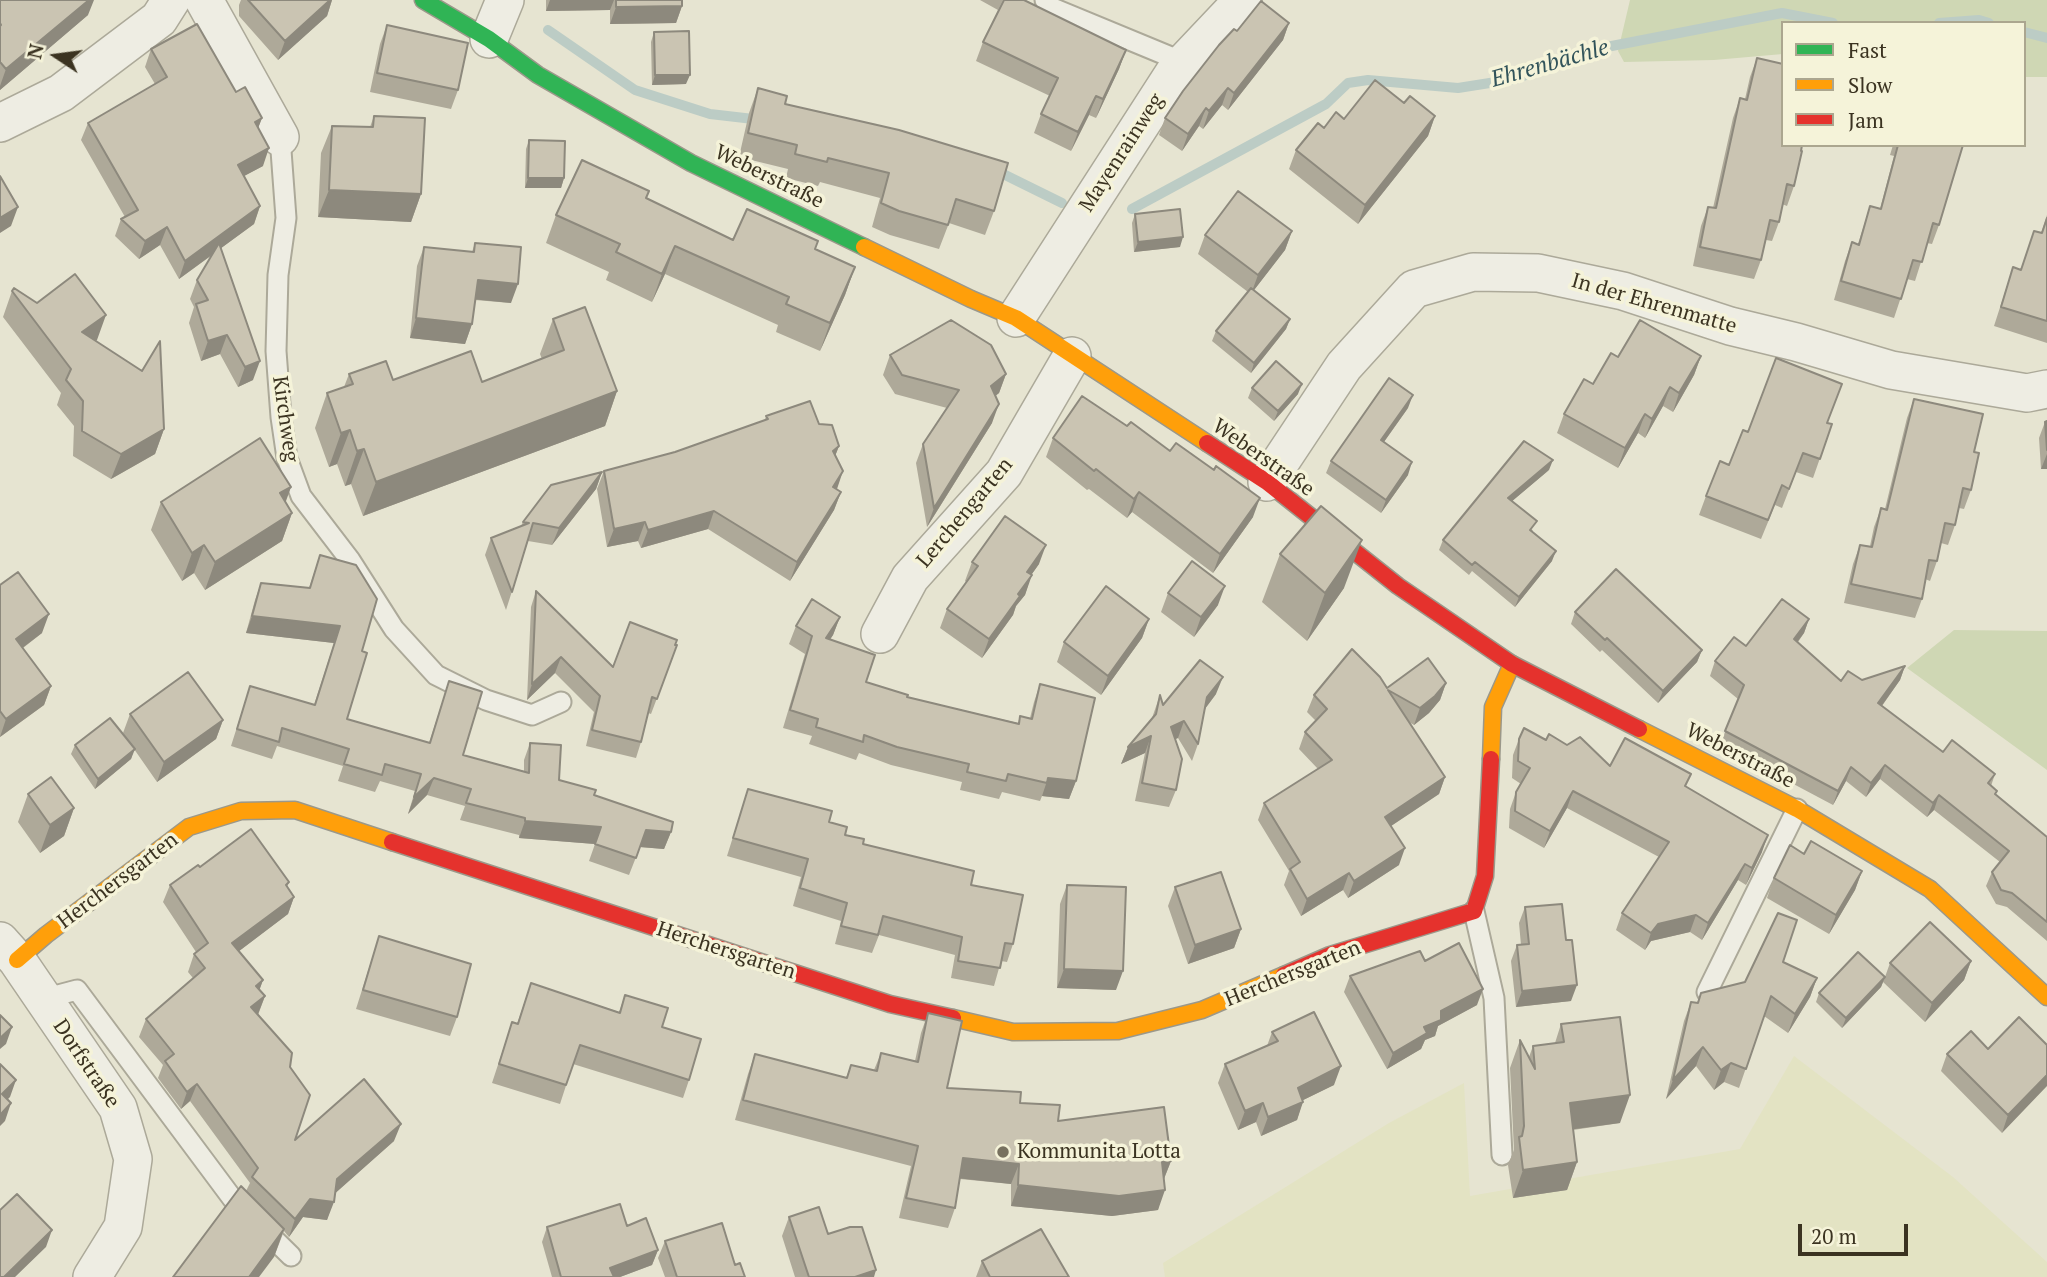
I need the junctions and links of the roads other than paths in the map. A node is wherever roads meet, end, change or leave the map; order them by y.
1 (171, 0) edge
2 (204, 0) edge
3 (424, 0) edge
4 (505, 0) edge
5 (1045, 0) edge
6 (1243, 0) edge
7 (489, 39) junction
8 (1184, 62) junction
9 (0, 123) edge
10 (279, 137) joint
11 (1016, 318) junction
12 (1072, 356) junction
13 (2047, 388) edge
14 (1267, 482) junction
15 (880, 634) dead end
16 (1512, 664) junction
17 (561, 702) dead end
18 (1797, 809) junction
19 (1474, 911) junction
20 (8, 950) edge
21 (1707, 992) edge
22 (2047, 997) edge
23 (43, 999) junction
24 (1502, 1155) dead end
25 (291, 1256) dead end
26 (92, 1277) edge

1 - 9 street
2 - 10 street, Kirchweg
3 - 7 street, Weberstraße
4 - 7 street
5 - 8 lane
6 - 8 street, Mayenrainweg
7 - 11 street, Weberstraße
8 - 11 street, Mayenrainweg
10 - 17 lane, Kirchweg
11 - 12 street, Weberstraße
12 - 14 street, Weberstraße
12 - 15 street, Lerchengarten
13 - 14 street, In der Ehrenmatte
14 - 16 street, Weberstraße
16 - 18 street, Weberstraße
16 - 19 street
18 - 21 lane
18 - 22 street, Weberstraße
19 - 20 street, Herchersgarten
19 - 24 lane
20 - 23 street, Dorfstraße
23 - 25 lane
23 - 26 street, Dorfstraße

